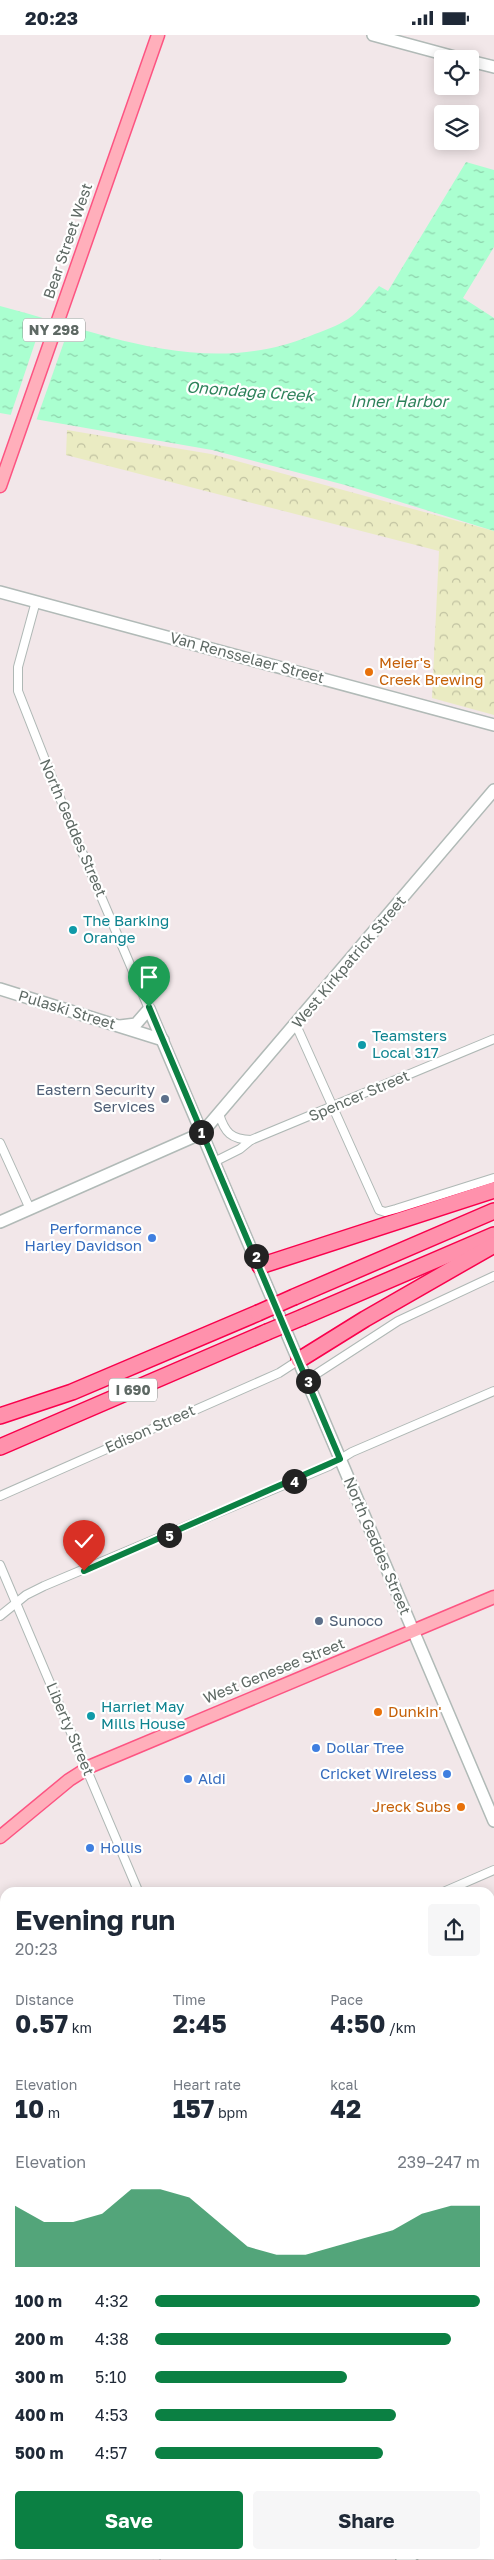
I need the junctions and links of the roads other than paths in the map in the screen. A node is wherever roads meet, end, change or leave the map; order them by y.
1 (158, 35) edge
2 (373, 35) edge
3 (434, 51) edge
4 (479, 63) edge
5 (494, 67) edge
6 (0, 486) edge
7 (0, 592) edge
8 (36, 601) junction
9 (494, 725) edge
10 (494, 790) edge
11 (0, 989) edge
12 (149, 1009) junction
13 (296, 1025) junction
14 (120, 1026) junction
15 (494, 1039) edge
16 (163, 1041) junction
17 (333, 1107) junction
18 (219, 1114) junction
19 (202, 1133) junction
20 (251, 1140) junction
21 (0, 1143) edge
22 (214, 1162) junction
23 (494, 1179) edge
24 (494, 1190) edge
25 (30, 1209) junction
26 (494, 1211) edge
27 (0, 1222) edge
28 (494, 1235) edge
29 (494, 1245) edge
30 (260, 1267) junction
31 (494, 1277) edge
32 (299, 1360) junction
33 (308, 1380) junction
34 (494, 1391) edge
35 (0, 1416) edge
36 (0, 1447) edge
37 (340, 1459) junction
38 (0, 1496) edge
39 (0, 1565) edge
40 (494, 1597) edge
41 (16, 1603) junction
42 (0, 1616) edge
43 (412, 1630) junction
44 (86, 1768) junction
45 (494, 1821) edge
46 (0, 1837) edge
47 (494, 1870) edge
48 (136, 1887) edge
49 (455, 1887) edge

1 - 6 main road, Bear Street West / NY 298
2 - 3 street
4 - 5 street
7 - 8 street, Van Rensselaer Street
8 - 9 street, Van Rensselaer Street
8 - 12 street, North Geddes Street
10 - 13 street, West Kirkpatrick Street
11 - 14 street, Pulaski Street
12 - 14 street
12 - 16 street, North Geddes Street
13 - 17 street
13 - 18 street, West Kirkpatrick Street
14 - 16 street, Pulaski Street
15 - 17 street, Spencer Street
16 - 19 street, North Geddes Street
17 - 20 street, Spencer Street
17 - 23 street
18 - 19 street, West Kirkpatrick Street
18 - 20 street
19 - 22 street, North Geddes Street
19 - 25 street
20 - 22 street, Spencer Street
21 - 25 street
22 - 30 street, North Geddes Street
24 - 30 highway
25 - 27 street
26 - 35 highway, I 690, bridge
28 - 36 highway, I 690, bridge
29 - 32 highway
30 - 32 street, North Geddes Street
31 - 33 street
32 - 33 street, North Geddes Street
32 - 38 street, Edison Street
33 - 37 street, North Geddes Street
34 - 37 street
37 - 41 street
37 - 43 street, North Geddes Street
39 - 41 street, Liberty Street
40 - 43 main road, West Genesee Street
41 - 42 street
41 - 44 street, Liberty Street
43 - 44 main road, West Genesee Street
43 - 45 street, North Geddes Street
44 - 46 main road, West Genesee Street
44 - 48 street, Liberty Street
47 - 49 street

